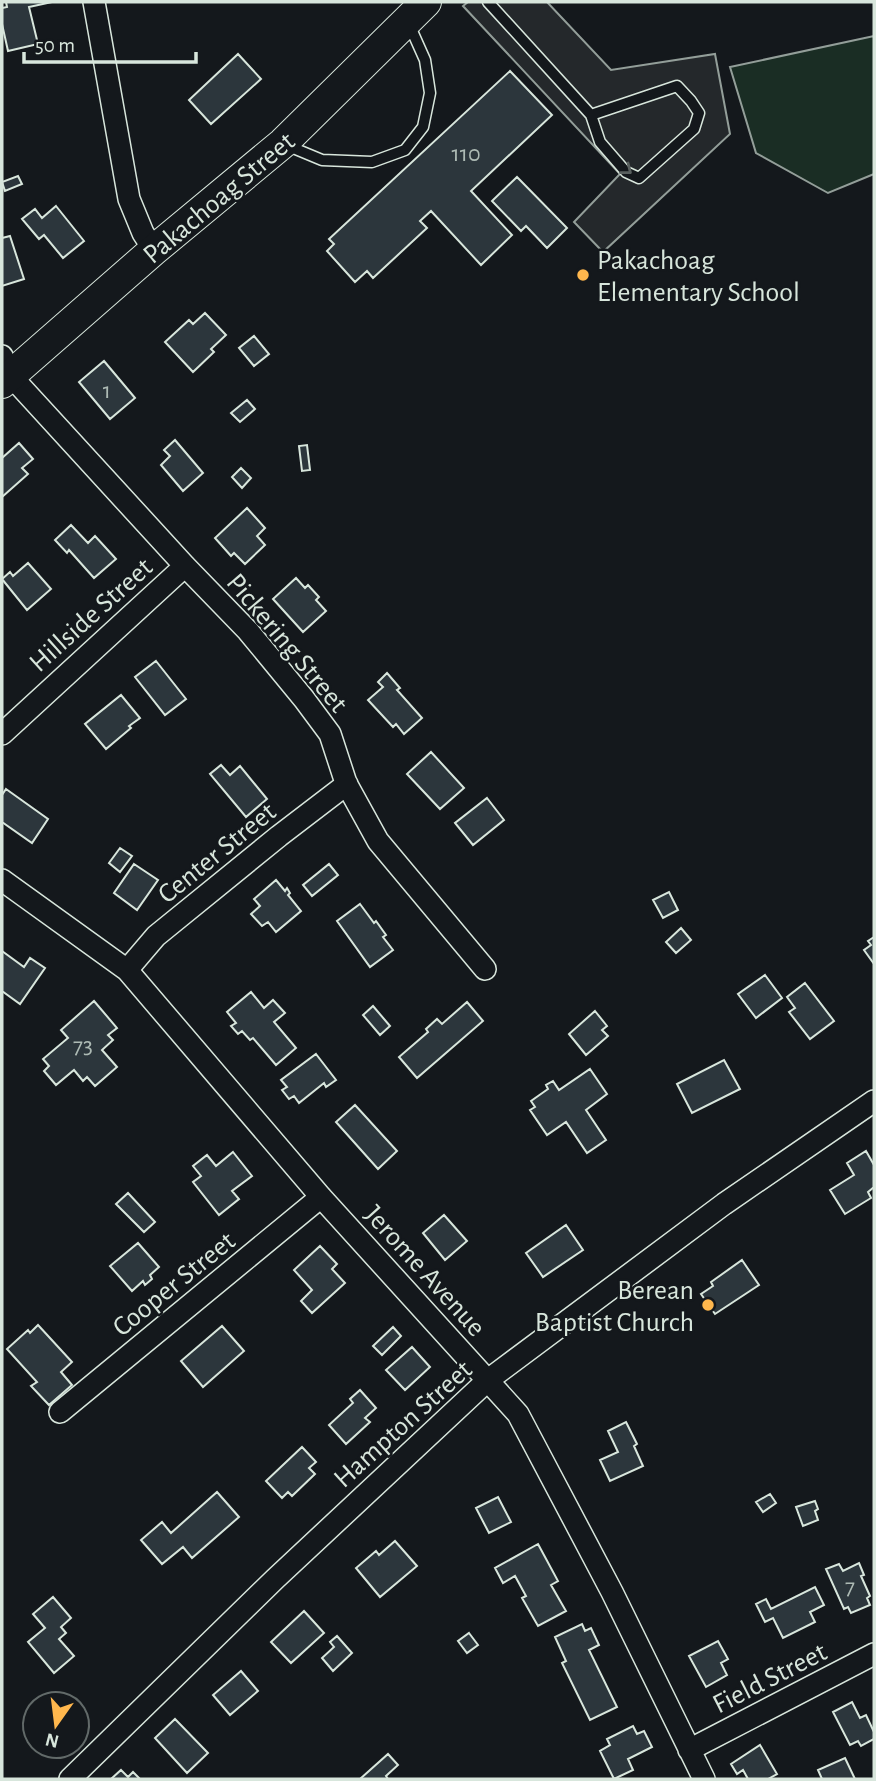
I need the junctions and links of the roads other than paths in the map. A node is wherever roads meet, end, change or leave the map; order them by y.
1 (94, 2) edge
2 (488, 2) edge
3 (417, 11) edge
4 (591, 115) junction
5 (283, 144) junction
6 (154, 250) junction
7 (5, 372) edge
8 (185, 566) junction
9 (2, 734) edge
10 (347, 784) junction
11 (2, 880) edge
12 (485, 969) dead end
13 (127, 970) junction
14 (874, 1101) edge
15 (321, 1197) junction
16 (488, 1380) junction
17 (60, 1412) dead end
18 (874, 1654) edge
19 (689, 1750) junction
20 (71, 1779) edge
21 (704, 1779) edge

1 - 6 street
2 - 4 lane
3 - 5 street, Pakachoag Street
3 - 5 lane
4 -> 4 lane
5 - 6 street, Pakachoag Street
6 - 7 street, Pakachoag Street
7 - 8 street, Pickering Street
8 - 9 street, Hillside Street
8 - 10 street, Pickering Street
10 - 12 street, Pickering Street
10 - 13 street, Center Street
11 - 13 street, Jerome Avenue
13 - 15 street, Jerome Avenue
14 - 16 street, Hampton Street
15 - 16 street, Jerome Avenue
15 - 17 street, Cooper Street
16 - 19 street, Jerome Avenue
16 - 20 street, Hampton Street
18 - 19 street, Field Street
19 - 21 street, Jerome Avenue

